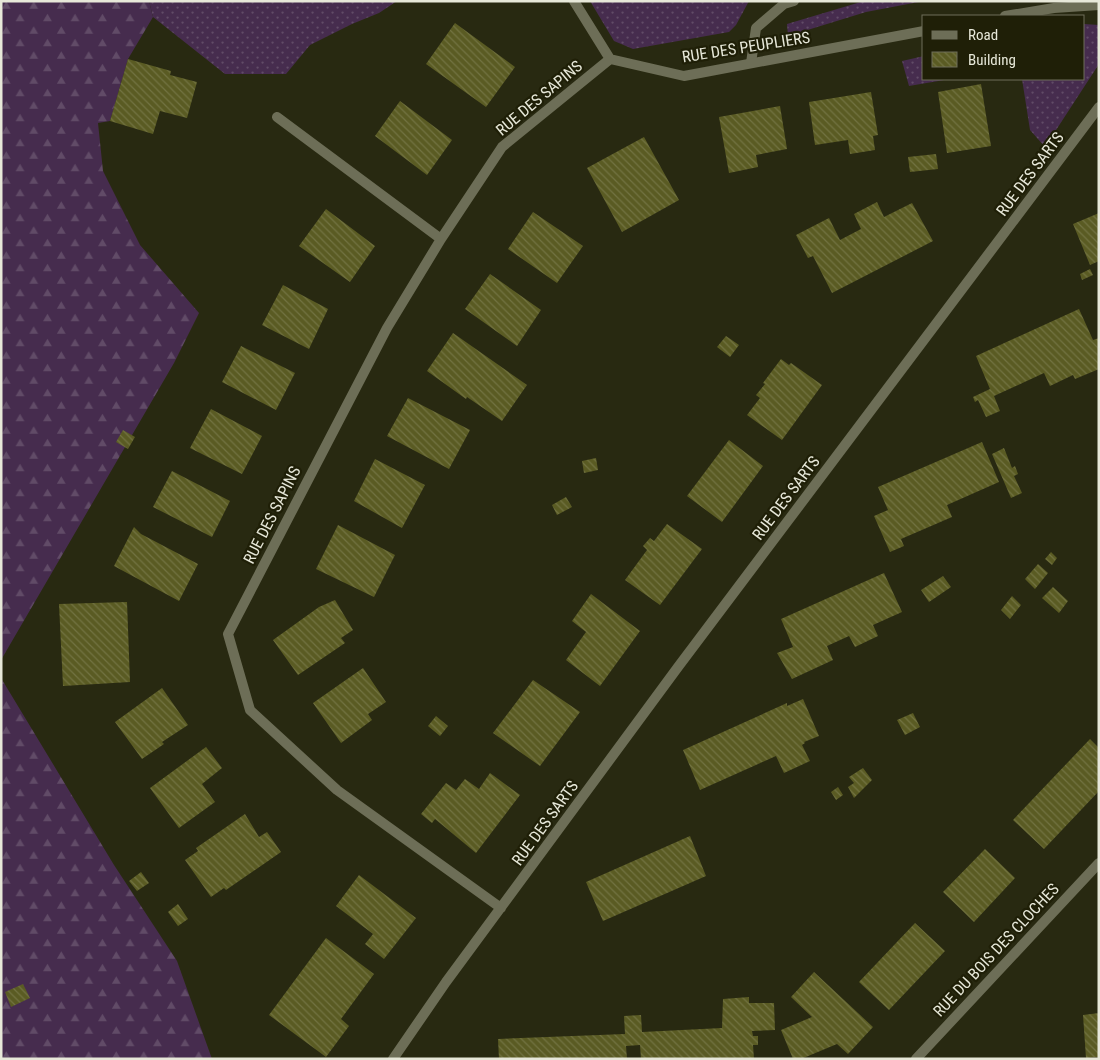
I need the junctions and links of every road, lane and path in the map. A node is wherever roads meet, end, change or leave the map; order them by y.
1 (574, 1) edge
2 (794, 1) edge
3 (1057, 5) edge
4 (1099, 5) edge
5 (1010, 15) edge
6 (922, 31) edge
7 (610, 58) junction
8 (751, 63) junction
9 (1099, 107) edge
10 (276, 117) dead end
11 (441, 239) junction
12 (1099, 863) edge
13 (501, 908) junction
14 (393, 1059) edge
15 (916, 1059) edge

1 - 7 street
2 - 8 street
3 - 4 street
3 - 5 street
6 - 8 street, RUE DES PEUPLIERS
7 - 8 street, RUE DES PEUPLIERS
7 - 11 street, RUE DES SAPINS
9 - 13 street, RUE DES SARTS
10 - 11 street
11 - 13 street, RUE DES SAPINS
12 - 15 street, RUE DU BOIS DES CLOCHES
13 - 14 street, RUE DES SARTS

